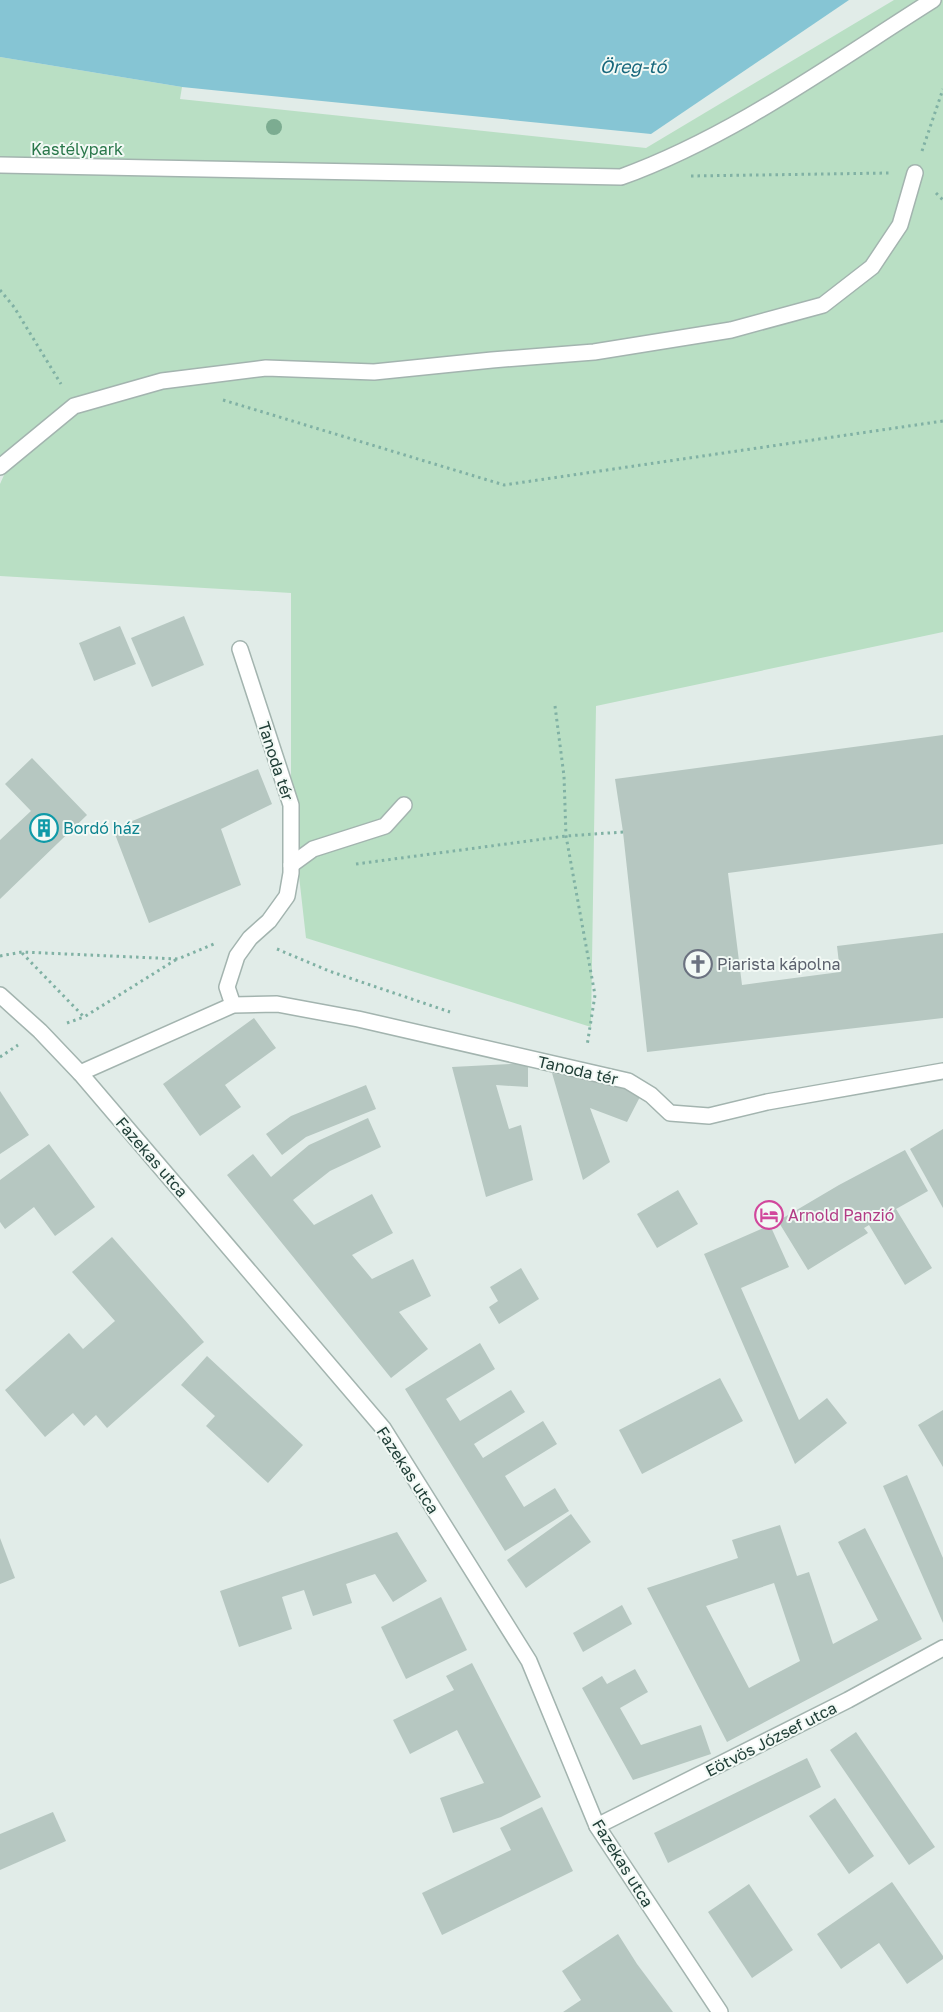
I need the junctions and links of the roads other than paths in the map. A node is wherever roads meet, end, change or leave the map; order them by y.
1 (933, 0) edge
2 (0, 165) edge
3 (915, 173) road end
4 (0, 467) edge
5 (240, 649) dead end
6 (404, 805) dead end
7 (291, 865) junction
8 (0, 995) edge
9 (233, 1005) junction
10 (943, 1072) edge
11 (80, 1073) junction
12 (943, 1648) edge
13 (597, 1826) junction
14 (720, 2012) edge

1 - 2 street
3 - 4 street
5 - 7 street, Tanoda tér
6 - 7 street
7 - 9 street, Tanoda tér
8 - 11 street, Fazekas utca
9 - 10 street, Tanoda tér
9 - 11 street, Tanoda tér
11 - 13 street, Fazekas utca
12 - 13 street, Eötvös József utca
13 - 14 street, Fazekas utca

